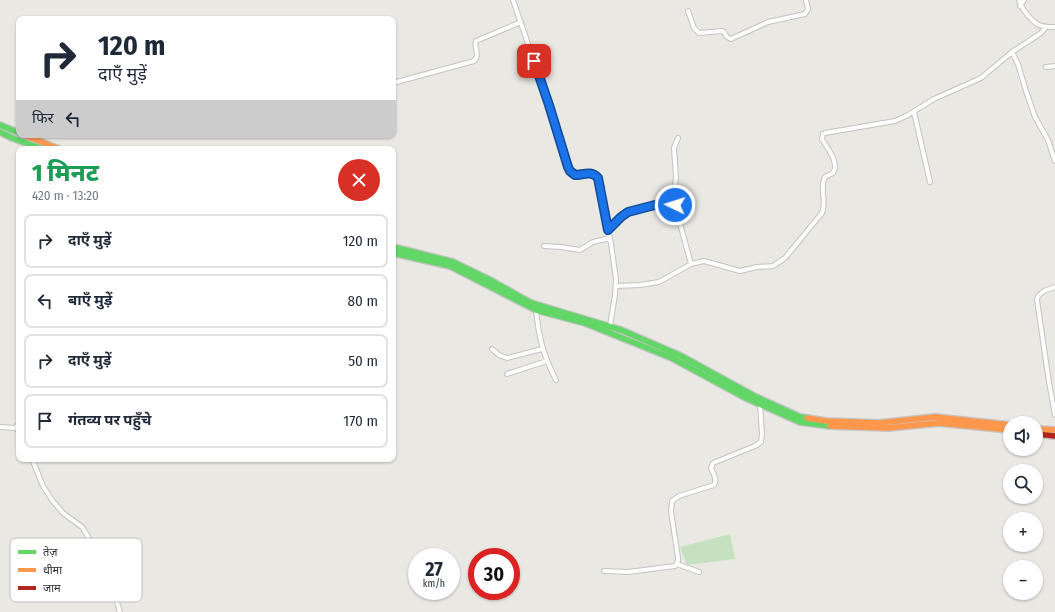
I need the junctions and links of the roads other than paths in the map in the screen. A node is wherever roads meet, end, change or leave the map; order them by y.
1 (513, 0) edge
2 (806, 0) edge
3 (1019, 0) edge
4 (1024, 0) edge
5 (1020, 6) junction
6 (688, 11) dead end
7 (520, 22) junction
8 (1046, 27) junction
9 (1055, 28) edge
10 (1012, 52) junction
11 (1055, 66) edge
12 (1046, 67) dead end
13 (396, 82) edge
14 (914, 112) junction
15 (0, 125) edge
16 (0, 132) edge
17 (16, 132) edge
18 (32, 138) edge
19 (678, 138) dead end
20 (35, 146) edge
21 (52, 146) edge
22 (1055, 161) edge
23 (930, 182) dead end
24 (674, 200) junction
25 (608, 230) junction
26 (610, 238) junction
27 (544, 246) dead end
28 (396, 248) edge
29 (396, 254) edge
30 (691, 264) junction
31 (616, 286) junction
32 (1055, 287) edge
33 (536, 310) junction
34 (610, 326) junction
35 (492, 349) dead end
36 (542, 349) junction
37 (547, 361) junction
38 (507, 374) dead end
39 (556, 380) dead end
40 (760, 404) junction
41 (1055, 415) edge
42 (1003, 424) edge
43 (0, 427) edge
44 (1003, 429) edge
45 (1043, 429) edge
46 (16, 430) edge
47 (1055, 430) edge
48 (1043, 435) edge
49 (1055, 436) edge
50 (33, 462) edge
51 (89, 538) edge
52 (677, 564) junction
53 (604, 571) dead end
54 (698, 572) dead end
55 (117, 602) edge
56 (120, 612) edge

1 - 7 street
2 - 6 street
3 - 5 street
4 - 5 street
5 - 8 street
7 - 13 street
7 - 25 street
8 - 9 street
8 - 10 street
10 - 14 street
10 - 22 street
11 - 12 street
14 - 23 street
14 - 30 street
15 - 17 street
16 - 20 street
18 - 21 street
19 - 24 street
24 - 25 street
24 - 30 street
25 - 26 street
26 - 27 street
26 - 31 street
28 - 34 street
29 - 33 street
30 - 31 street
31 - 34 street
32 - 41 street
33 - 36 street
33 - 40 street
34 - 42 street
35 - 36 street
36 - 37 street
37 - 38 street
37 - 39 street
40 - 44 street
40 - 52 street
43 - 46 street
45 - 47 street
48 - 49 street
50 - 51 street
52 - 53 street
52 - 54 street
55 - 56 street

